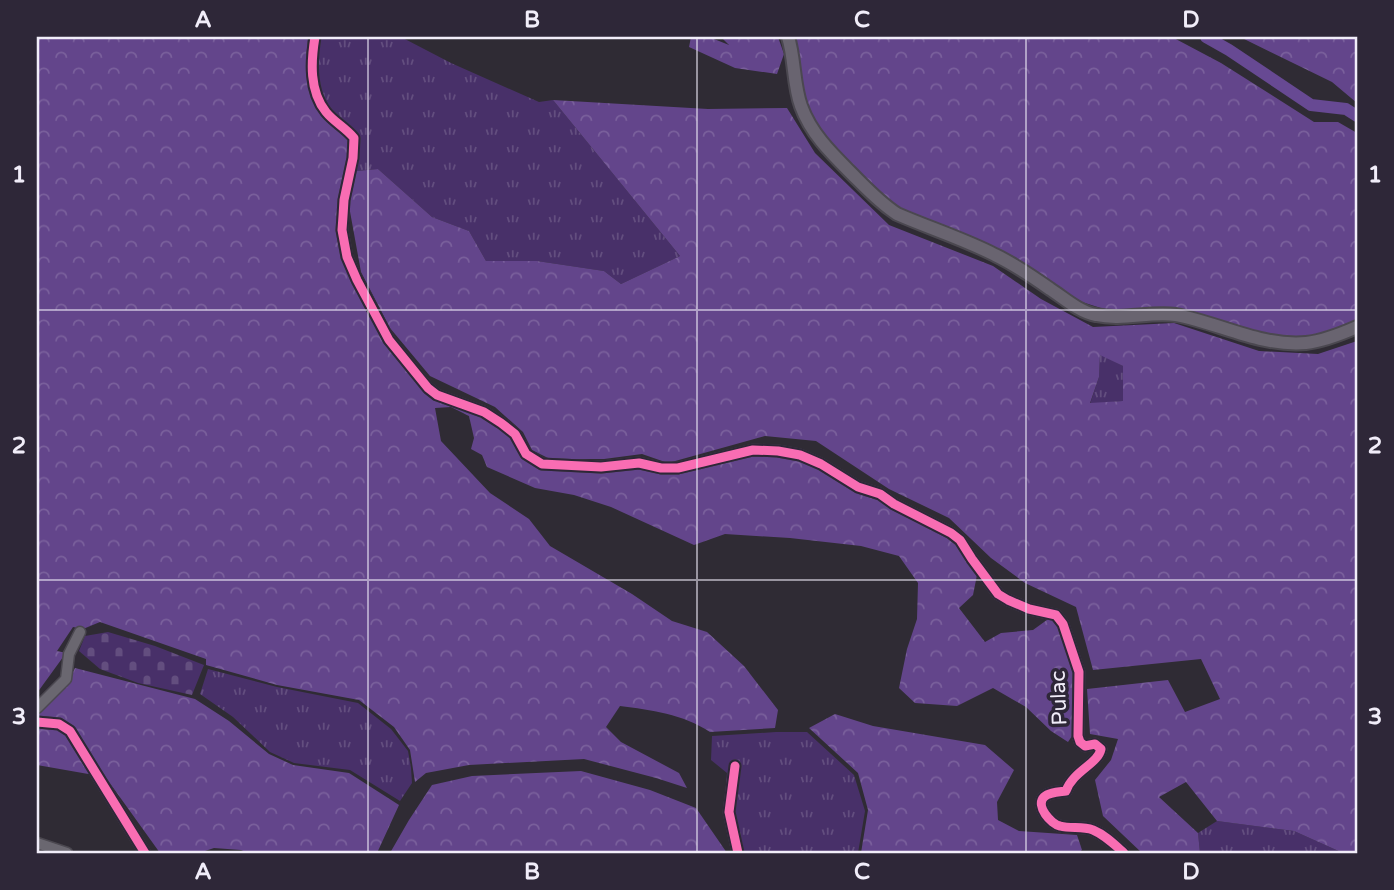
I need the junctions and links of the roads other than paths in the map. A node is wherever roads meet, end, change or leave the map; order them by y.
1 (315, 37) edge
2 (788, 37) edge
3 (1357, 327) edge
4 (80, 632) dead end
5 (37, 708) edge
6 (37, 722) edge
7 (735, 766) dead end
8 (37, 843) edge
9 (66, 853) edge
10 (145, 853) edge
11 (738, 853) edge
12 (1124, 853) edge

1 - 12 street, Pulac
2 - 3 main road
4 - 5 street
6 - 10 street
7 - 11 street
8 - 9 street

